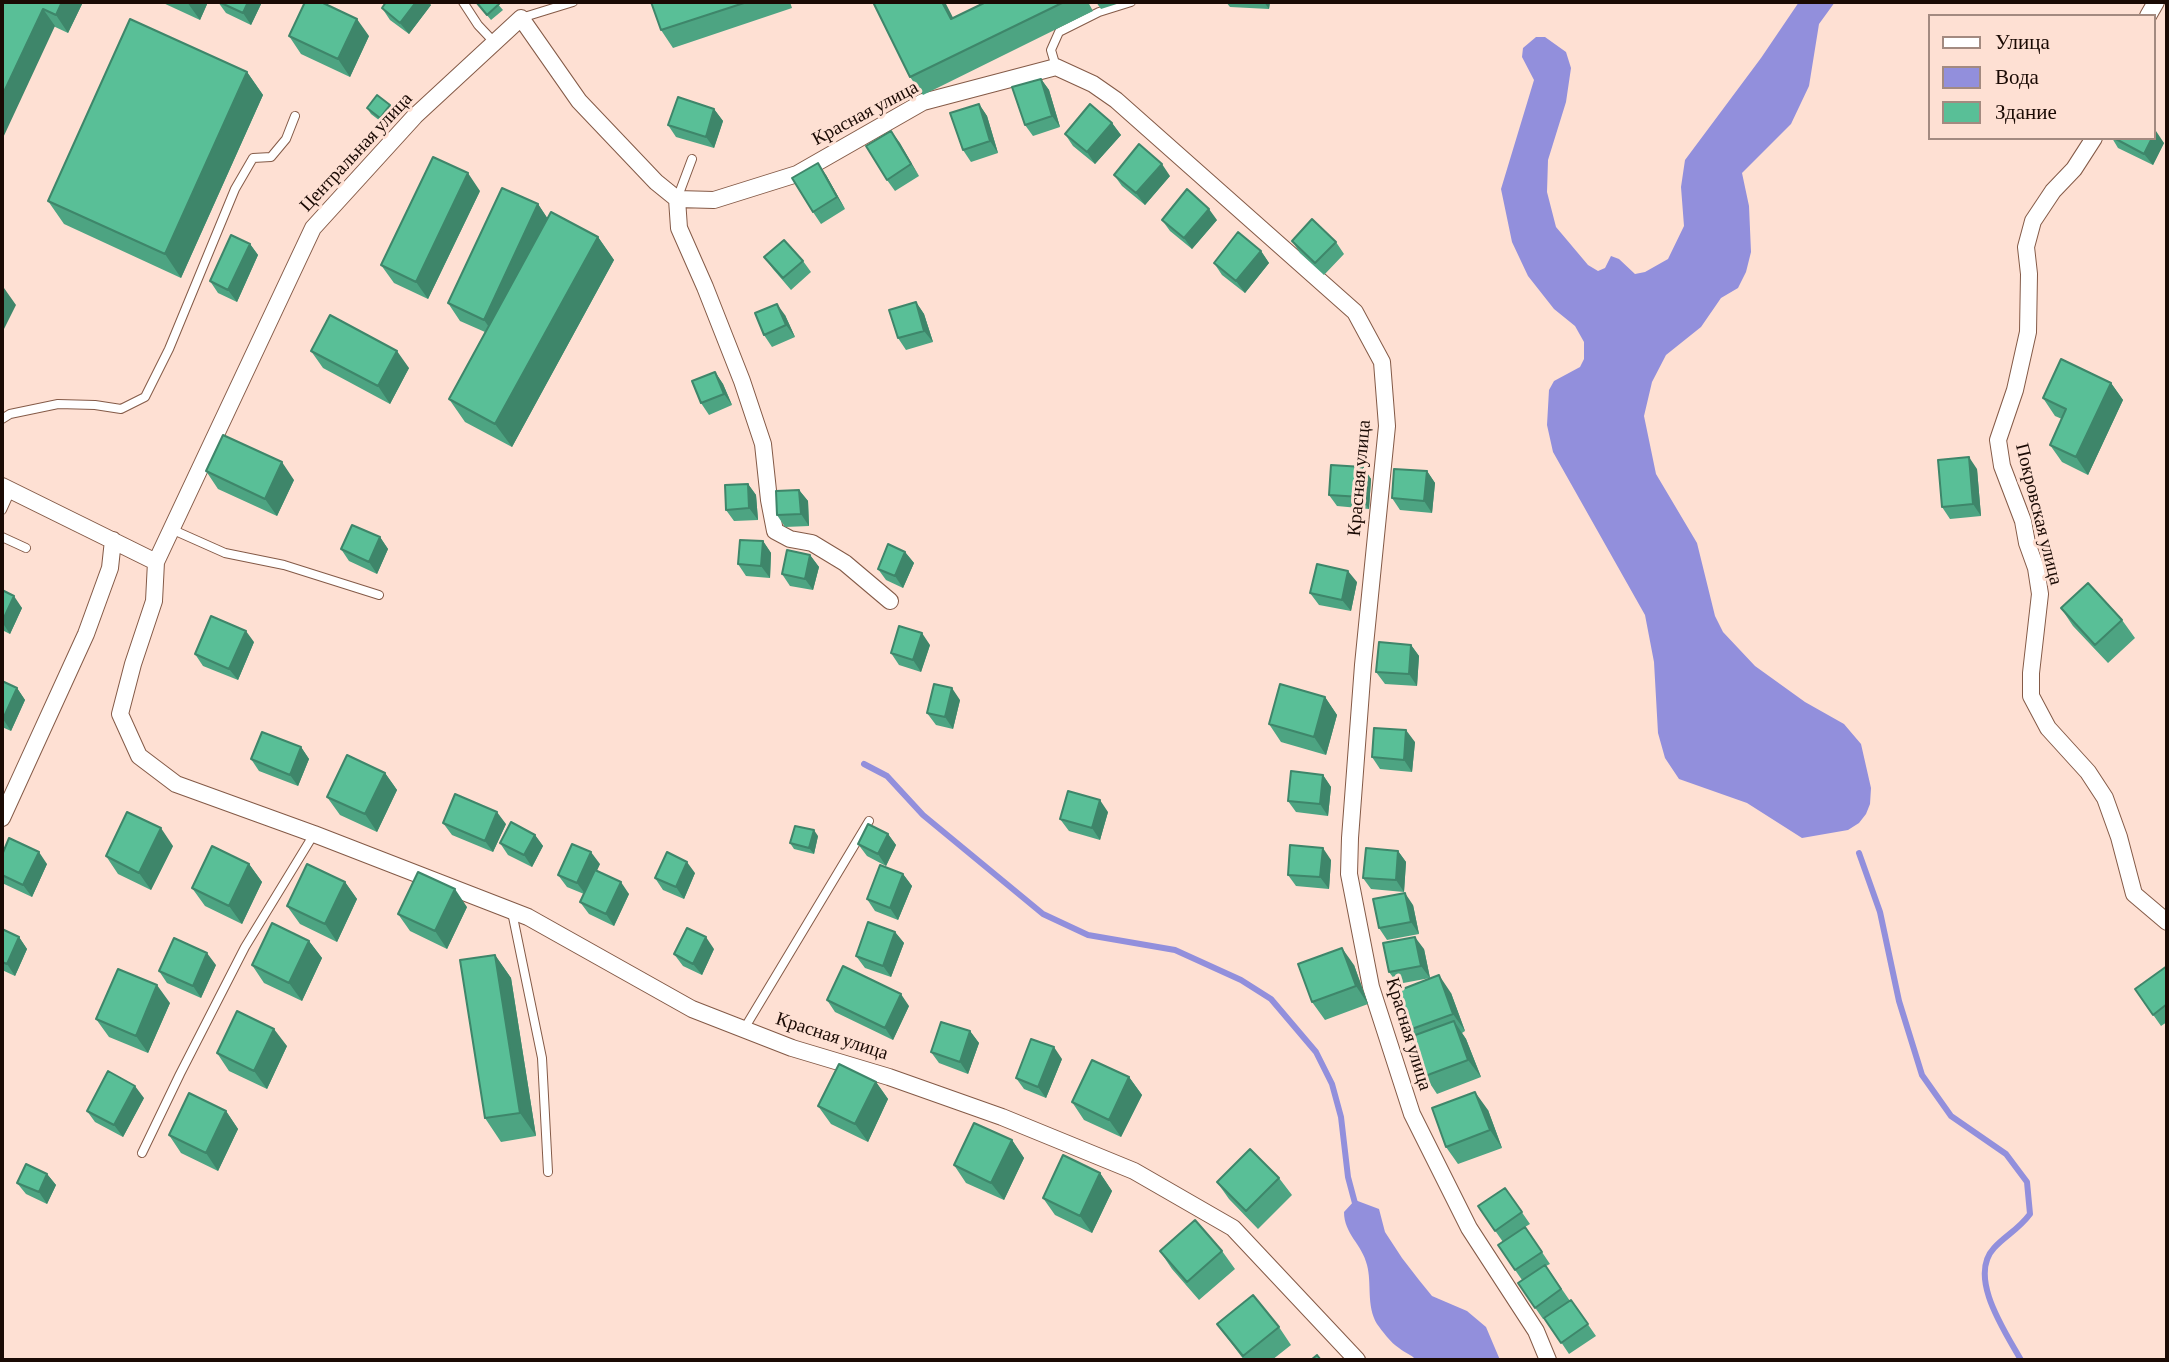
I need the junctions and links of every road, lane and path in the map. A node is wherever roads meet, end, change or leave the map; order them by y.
1 (463, 2) edge
2 (573, 2) edge
3 (1131, 2) edge
4 (521, 18) junction
5 (495, 43) junction
6 (1056, 68) junction
7 (296, 116) dead end
8 (2093, 140) edge
9 (692, 159) dead end
10 (677, 200) junction
11 (2, 419) edge
12 (6, 488) edge
13 (2, 510) edge
14 (172, 529) junction
15 (2, 537) edge
16 (113, 540) junction
17 (26, 548) dead end
18 (156, 562) junction
19 (379, 595) dead end
20 (890, 601) dead end
21 (2, 818) edge
22 (869, 821) edge
23 (293, 826) joint
24 (314, 834) junction
25 (512, 911) junction
26 (2167, 922) edge
27 (744, 1029) junction
28 (142, 1153) dead end
29 (548, 1172) dead end
30 (1357, 1360) edge
31 (1548, 1360) edge

1 - 5 lane
2 - 4 lane
3 - 6 lane
4 - 5 street, Центральная улица
4 - 10 street
5 - 14 street, Центральная улица
6 - 10 street, Красная улица
6 - 31 street, Красная улица
7 - 11 lane
8 - 26 street, Покровская улица
9 - 10 lane
10 - 20 street
12 - 13 lane
12 - 16 street
14 - 18 street, Центральная улица
14 - 19 lane
15 - 17 lane
16 - 18 street
16 - 21 street
18 - 23 street, Центральная улица
22 - 27 lane
23 - 24 street, Красная улица
24 - 25 street, Красная улица
24 - 28 lane
25 - 27 street, Красная улица
25 - 29 lane
27 - 30 street, Красная улица

